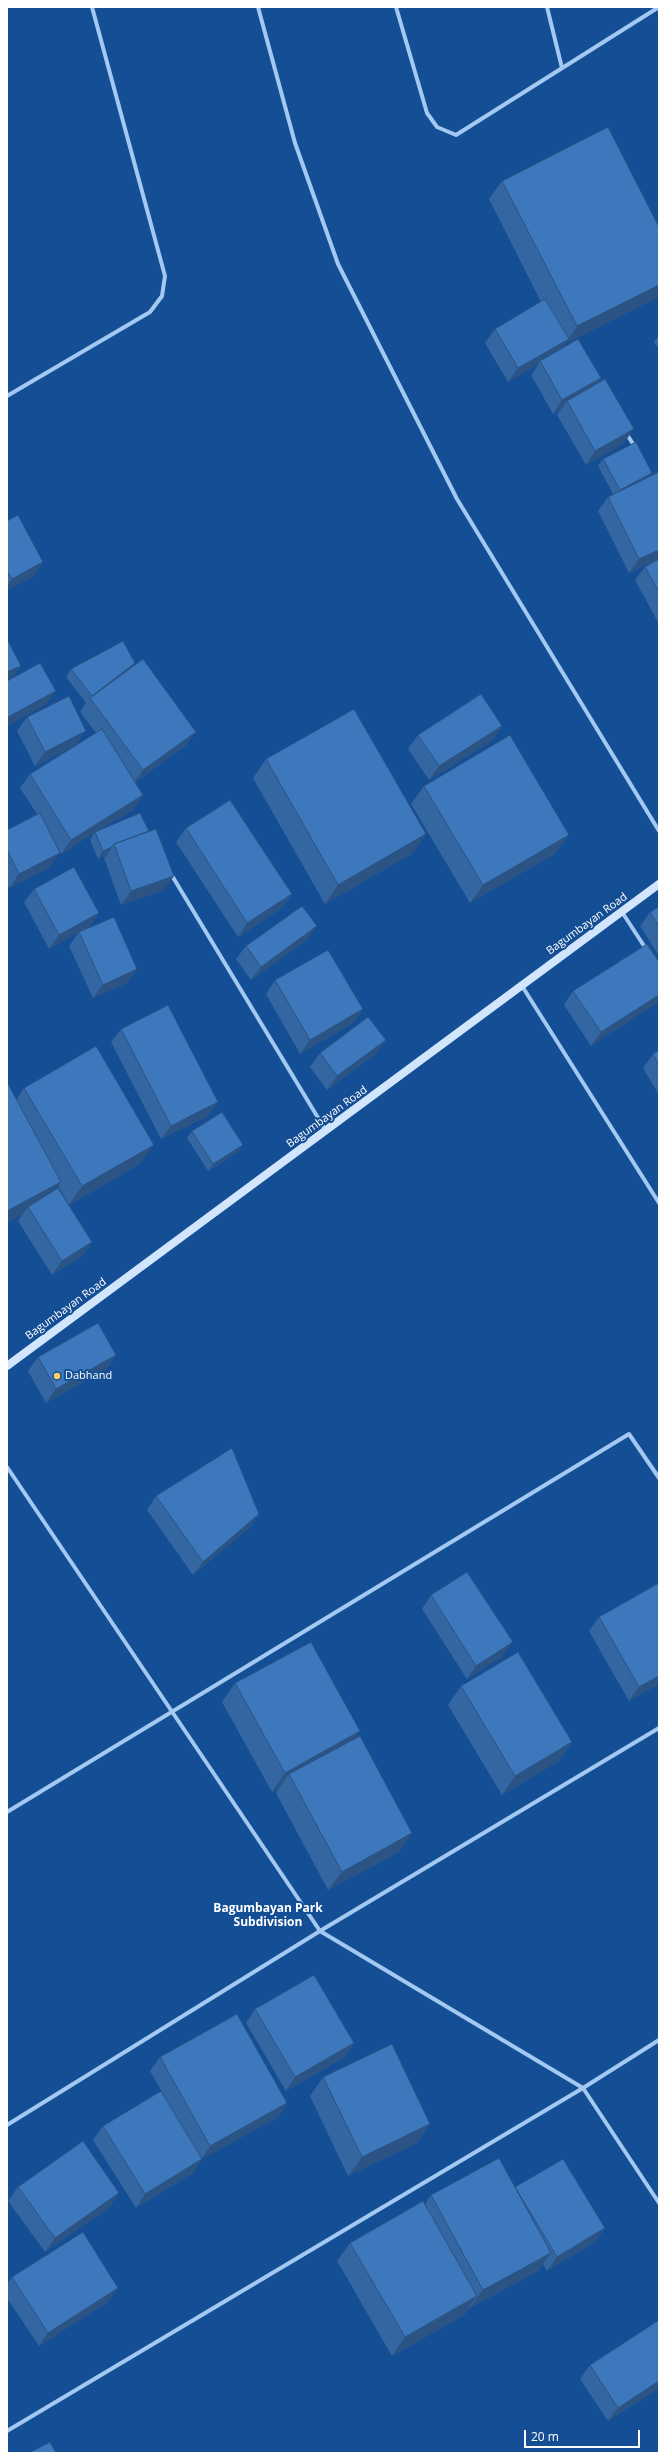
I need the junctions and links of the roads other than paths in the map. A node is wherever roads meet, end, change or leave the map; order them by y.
1 (92, 7) edge
2 (258, 7) edge
3 (396, 7) edge
4 (547, 7) edge
5 (659, 7) edge
6 (562, 68) junction
7 (7, 396) edge
8 (624, 429) edge
9 (639, 455) edge
10 (659, 831) edge
11 (170, 871) edge
12 (659, 884) edge
13 (622, 912) junction
14 (651, 957) edge
15 (522, 986) junction
16 (326, 1131) junction
17 (659, 1203) edge
18 (7, 1366) edge
19 (7, 1467) edge
20 (659, 1478) edge
21 (173, 1711) junction
22 (659, 1728) edge
23 (7, 1812) edge
24 (320, 1931) junction
25 (659, 2040) edge
26 (583, 2088) junction
27 (7, 2125) edge
28 (659, 2203) edge
29 (7, 2431) edge

1 - 7 street
2 - 10 street
3 - 6 street
4 - 6 street
5 - 6 street
8 - 9 street
11 - 16 street
12 - 13 street, Bagumbayan Road
13 - 14 street
13 - 15 street, Bagumbayan Road
15 - 16 street, Bagumbayan Road
15 - 17 street
16 - 18 street, Bagumbayan Road
19 - 21 street
20 - 21 street
21 - 23 street
21 - 24 street
22 - 24 street
24 - 26 street
24 - 27 street
25 - 26 street
26 - 28 street
26 - 29 street

